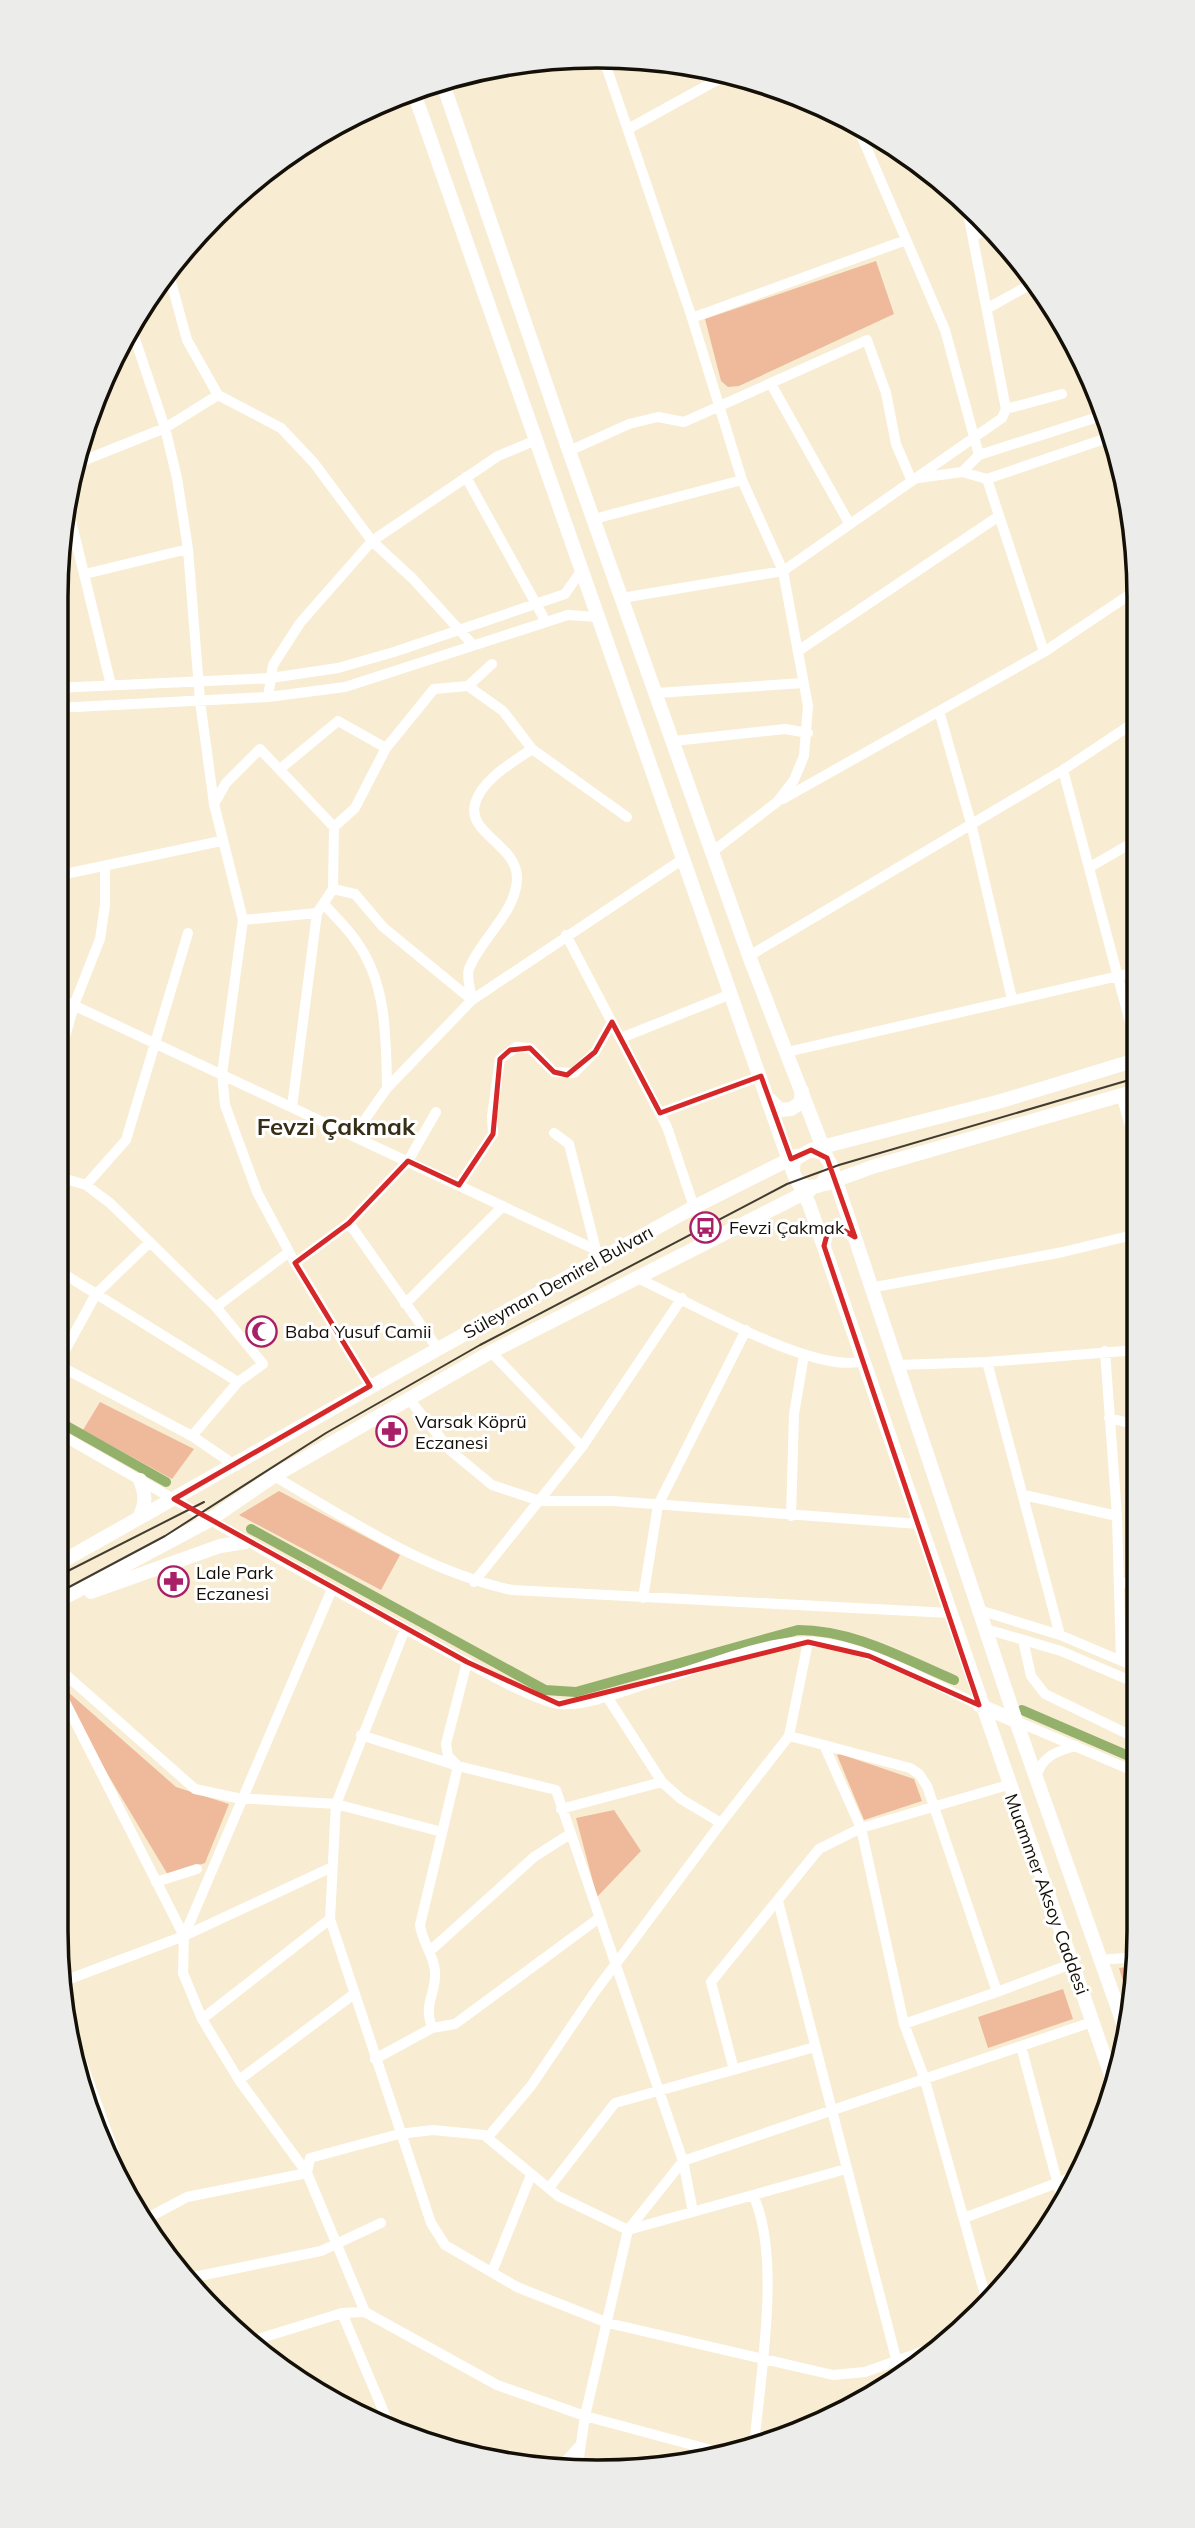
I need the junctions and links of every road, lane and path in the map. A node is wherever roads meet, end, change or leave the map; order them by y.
1 (607, 68) edge
2 (715, 81) edge
3 (445, 91) edge
4 (417, 100) edge
5 (628, 128) junction
6 (863, 140) edge
7 (970, 221) edge
8 (980, 232) edge
9 (973, 237) junction
10 (906, 240) junction
11 (171, 284) edge
12 (1026, 287) edge
13 (988, 308) junction
14 (692, 318) junction
15 (135, 340) edge
16 (771, 384) junction
17 (1062, 394) dead end
18 (218, 395) junction
19 (721, 406) junction
20 (1006, 409) junction
21 (1094, 416) edge
22 (165, 428) junction
23 (974, 436) junction
24 (1102, 438) edge
25 (534, 441) junction
26 (569, 451) junction
27 (979, 455) junction
28 (87, 460) edge
29 (962, 472) junction
30 (466, 477) junction
31 (911, 479) junction
32 (987, 479) junction
33 (742, 480) junction
34 (999, 516) junction
35 (594, 519) junction
36 (849, 523) junction
37 (73, 529) edge
38 (372, 541) junction
39 (188, 549) junction
40 (783, 570) junction
41 (581, 571) junction
42 (85, 574) junction
43 (1127, 596) edge
44 (622, 598) junction
45 (538, 604) junction
46 (597, 617) junction
47 (546, 622) junction
48 (462, 629) junction
49 (473, 645) junction
50 (798, 650) junction
51 (1044, 652) junction
52 (492, 664) dead end
53 (271, 678) junction
54 (198, 679) junction
55 (803, 683) junction
56 (111, 685) junction
57 (468, 686) junction
58 (68, 687) edge
59 (657, 693) junction
60 (268, 697) junction
61 (200, 701) junction
62 (68, 707) edge
63 (939, 711) junction
64 (1127, 727) edge
65 (808, 733) junction
66 (674, 741) junction
67 (386, 748) junction
68 (532, 749) junction
69 (279, 769) junction
70 (1063, 770) junction
71 (777, 802) junction
72 (214, 804) junction
73 (627, 817) dead end
74 (971, 823) junction
75 (334, 827) junction
76 (221, 841) junction
77 (1127, 846) edge
78 (712, 852) junction
79 (684, 859) junction
80 (105, 866) junction
81 (1090, 867) junction
82 (68, 874) edge
83 (333, 889) junction
84 (320, 908) junction
85 (243, 920) junction
86 (188, 933) dead end
87 (566, 935) junction
88 (749, 956) junction
89 (1127, 974) edge
90 (1119, 975) junction
91 (731, 995) junction
92 (1012, 999) junction
93 (472, 1000) junction
94 (68, 1002) edge
95 (74, 1005) junction
96 (1127, 1008) edge
97 (612, 1022) junction
98 (68, 1026) edge
99 (621, 1038) junction
100 (153, 1042) junction
101 (788, 1052) junction
102 (1127, 1063) edge
103 (222, 1074) junction
104 (761, 1076) junction
105 (801, 1086) junction
106 (387, 1088) junction
107 (1127, 1093) edge
108 (1121, 1095) junction
109 (769, 1098) junction
110 (292, 1107) junction
111 (436, 1112) dead end
112 (660, 1114) junction
113 (1127, 1115) edge
114 (554, 1133) dead end
115 (354, 1135) junction
116 (408, 1161) junction
117 (812, 1170) junction
118 (68, 1180) edge
119 (86, 1185) junction
120 (459, 1185) junction
121 (503, 1206) junction
122 (694, 1207) junction
123 (349, 1223) junction
124 (1127, 1236) edge
125 (855, 1237) junction
126 (150, 1242) junction
127 (824, 1246) junction
128 (289, 1252) junction
129 (602, 1253) junction
130 (295, 1263) junction
131 (68, 1276) edge
132 (635, 1277) junction
133 (870, 1288) junction
134 (96, 1294) junction
135 (682, 1298) junction
136 (405, 1304) junction
137 (216, 1307) junction
138 (746, 1330) junction
139 (68, 1344) edge
140 (438, 1349) junction
141 (1105, 1350) junction
142 (1127, 1350) edge
143 (491, 1352) junction
144 (804, 1354) junction
145 (864, 1361) junction
146 (987, 1362) junction
147 (898, 1365) junction
148 (68, 1370) edge
149 (238, 1382) junction
150 (370, 1386) junction
151 (408, 1398) junction
152 (1109, 1418) junction
153 (1127, 1422) edge
154 (192, 1436) junction
155 (68, 1439) edge
156 (582, 1447) junction
157 (236, 1466) junction
158 (274, 1476) junction
159 (140, 1480) junction
160 (1024, 1495) junction
161 (174, 1499) junction
162 (540, 1501) junction
163 (658, 1504) junction
164 (791, 1516) junction
165 (1117, 1516) junction
166 (139, 1518) junction
167 (208, 1521) junction
168 (919, 1524) junction
169 (246, 1542) junction
170 (68, 1558) edge
171 (474, 1582) junction
172 (1120, 1583) junction
173 (1127, 1583) edge
174 (332, 1589) junction
175 (68, 1597) edge
176 (643, 1598) junction
177 (68, 1599) edge
178 (979, 1610) junction
179 (950, 1613) junction
180 (405, 1629) junction
181 (986, 1629) junction
182 (1060, 1635) junction
183 (1023, 1640) junction
184 (808, 1642) junction
185 (1121, 1660) junction
186 (467, 1662) junction
187 (1127, 1663) edge
188 (68, 1677) edge
189 (1127, 1679) edge
190 (606, 1695) junction
191 (979, 1705) junction
192 (68, 1708) edge
193 (1016, 1721) junction
194 (1127, 1734) edge
195 (362, 1735) junction
196 (789, 1736) junction
197 (824, 1745) junction
198 (1076, 1746) junction
199 (458, 1766) junction
200 (1127, 1768) edge
201 (1036, 1778) junction
202 (663, 1782) junction
203 (1008, 1785) junction
204 (241, 1798) junction
205 (336, 1804) junction
206 (561, 1809) junction
207 (935, 1809) junction
208 (722, 1823) junction
209 (861, 1828) junction
210 (442, 1832) junction
211 (570, 1834) junction
212 (330, 1868) junction
213 (197, 1870) dead end
214 (156, 1882) junction
215 (778, 1901) junction
216 (599, 1918) junction
217 (330, 1919) junction
218 (184, 1936) junction
219 (430, 1951) junction
220 (1126, 1958) edge
221 (1101, 1960) junction
222 (1071, 1964) junction
223 (616, 1967) junction
224 (70, 1978) edge
225 (997, 1992) junction
226 (354, 1994) junction
227 (1120, 2014) edge
228 (202, 2019) junction
229 (1092, 2022) junction
230 (904, 2024) junction
231 (432, 2028) junction
232 (1021, 2046) junction
233 (815, 2047) junction
234 (374, 2059) junction
235 (1109, 2069) edge
236 (734, 2070) junction
237 (924, 2077) junction
238 (239, 2080) junction
239 (659, 2090) junction
240 (831, 2109) junction
241 (399, 2134) junction
242 (488, 2137) junction
243 (683, 2161) junction
244 (846, 2169) junction
245 (307, 2173) junction
246 (531, 2175) junction
247 (1064, 2180) edge
248 (1056, 2183) junction
249 (549, 2188) junction
250 (1059, 2190) edge
251 (753, 2195) junction
252 (693, 2212) junction
253 (152, 2216) edge
254 (964, 2218) junction
255 (381, 2223) dead end
256 (628, 2230) junction
257 (335, 2245) junction
258 (492, 2272) junction
259 (197, 2275) edge
260 (985, 2291) edge
261 (365, 2312) junction
262 (342, 2313) junction
263 (608, 2323) junction
264 (261, 2338) edge
265 (915, 2354) edge
266 (761, 2360) junction
267 (897, 2361) junction
268 (898, 2366) edge
269 (384, 2414) edge
270 (585, 2416) junction
271 (755, 2436) edge
272 (582, 2442) junction
273 (706, 2449) edge
274 (568, 2459) edge
275 (582, 2460) edge

1 - 5 street
2 - 5 street
3 - 26 main road
4 - 25 main road
5 - 14 street
6 - 10 street
7 - 9 street
8 - 9 street
9 - 13 street
10 - 14 street
10 - 23 street
11 - 18 street
12 - 13 street
13 - 20 street
14 - 19 street
15 - 22 street
16 - 19 street
16 - 31 street
16 - 36 street
17 - 20 street
18 - 22 street
18 - 38 street
19 - 26 street
19 - 33 street
20 - 23 street
21 - 27 street
22 - 28 street
22 - 39 street
23 - 27 street
23 - 31 street
24 - 32 street
25 - 30 street
25 - 41 main road
26 - 35 main road
27 - 29 street
29 - 31 street
29 - 32 street
30 - 38 street
30 - 45 street
31 - 36 street
32 - 34 street
33 - 35 street
33 - 40 street
34 - 50 street
34 - 51 street
35 - 44 main road
36 - 40 street
37 - 42 street
38 - 48 street
38 - 53 street
39 - 42 street
39 - 54 street
40 - 44 street
40 - 50 street
41 - 45 street
41 - 46 main road
42 - 56 street
43 - 51 street
44 - 59 main road
45 - 47 street
45 - 48 street
46 - 47 street
46 - 79 main road
47 - 49 street
48 - 49 street
48 - 53 street
49 - 60 street
50 - 55 street
51 - 63 street
52 - 57 street
53 - 54 street
53 - 60 street
54 - 56 street
54 - 61 street
55 - 59 street
55 - 65 street
56 - 58 street
57 - 67 street
57 - 68 street
59 - 66 main road
60 - 61 street
61 - 62 street
61 - 72 street
63 - 71 street
63 - 74 street
64 - 70 street
65 - 66 street
65 - 71 street
66 - 78 main road
67 - 69 street
67 - 75 street
68 - 73 street
68 - 93 street
69 - 72 street
69 - 75 street
70 - 74 street
70 - 81 street
71 - 78 street
72 - 76 street
74 - 88 street
74 - 92 street
75 - 83 street
76 - 80 street
76 - 85 street
77 - 81 street
78 - 88 main road
79 - 87 street
79 - 91 main road
80 - 82 street
80 - 95 street
81 - 90 street
83 - 84 street
83 - 93 street
84 - 85 street
84 - 106 street
84 - 110 street
85 - 103 street
86 - 100 street
87 - 93 street
87 - 97 street
88 - 101 main road
89 - 90 street
90 - 92 street
90 - 96 street
91 - 99 street
91 - 104 main road
92 - 101 street
93 - 106 street
94 - 95 street
95 - 98 street
95 - 100 street
97 - 99 street
97 - 120 street
99 - 112 street
100 - 103 street
100 - 119 street
101 - 105 main road
102 - 117 main road, Süleyman Demirel Bulvarı
103 - 110 street
103 - 128 street
104 - 109 main road
104 - 112 street
105 - 109 main road
105 - 117 main road
106 - 115 street
107 - 108 main road, Süleyman Demirel Bulvarı
108 - 113 street
108 - 117 main road, Süleyman Demirel Bulvarı
109 - 117 main road
110 - 115 street
111 - 116 street
112 - 122 street
114 - 129 street
115 - 116 street
116 - 120 street
116 - 123 street
117 - 122 main road, Süleyman Demirel Bulvarı
117 - 125 main road, Muammer Aksoy Caddesi
117 - 127 main road, Muammer Aksoy Caddesi
117 - 132 main road, Süleyman Demirel Bulvarı
118 - 119 street
119 - 126 street
120 - 121 street
121 - 129 street
121 - 136 street
122 - 129 main road, Süleyman Demirel Bulvarı
123 - 130 street
123 - 136 street
124 - 133 street
125 - 127 main road
125 - 133 main road, Muammer Aksoy Caddesi
126 - 134 street
126 - 137 street
127 - 145 main road, Muammer Aksoy Caddesi
128 - 130 street
128 - 137 street
129 - 140 main road, Süleyman Demirel Bulvarı
130 - 150 street
131 - 134 street
132 - 135 street
132 - 143 main road, Süleyman Demirel Bulvarı
133 - 147 main road, Muammer Aksoy Caddesi
134 - 139 street
134 - 149 street
135 - 138 street
135 - 156 street
136 - 140 street
137 - 149 street
138 - 144 street
138 - 163 street
140 - 150 main road, Süleyman Demirel Bulvarı
141 - 142 street
141 - 146 street
141 - 152 street
143 - 151 main road, Süleyman Demirel Bulvarı
143 - 156 street
144 - 145 street
144 - 164 street
145 - 168 main road, Muammer Aksoy Caddesi
146 - 147 street
146 - 160 street
147 - 178 main road, Muammer Aksoy Caddesi
148 - 154 street
149 - 154 street
150 - 157 main road, Süleyman Demirel Bulvarı
151 - 158 main road, Süleyman Demirel Bulvarı
151 - 162 street
152 - 153 street
152 - 165 street
154 - 157 street
155 - 159 street
156 - 162 street
157 - 161 main road, Süleyman Demirel Bulvarı
158 - 167 main road, Süleyman Demirel Bulvarı
158 - 171 street
159 - 161 street
159 - 166 main road
160 - 165 street
160 - 182 street
161 - 166 main road, Süleyman Demirel Bulvarı
161 - 167 street
162 - 163 street
162 - 171 street
163 - 164 street
163 - 176 street
164 - 168 street
165 - 172 street
166 - 170 main road, Süleyman Demirel Bulvarı
167 - 169 street
167 - 175 main road, Süleyman Demirel Bulvarı
168 - 179 main road, Muammer Aksoy Caddesi
169 - 174 street
169 - 177 main road
171 - 176 street
172 - 173 street
172 - 185 street
174 - 180 street
174 - 204 street
176 - 179 street
178 - 181 main road, Muammer Aksoy Caddesi
178 - 182 street
179 - 191 main road, Muammer Aksoy Caddesi
180 - 186 street
180 - 195 street
181 - 183 street
181 - 193 main road, Muammer Aksoy Caddesi
182 - 185 street
183 - 189 street
183 - 194 street
184 - 190 street
184 - 191 street
184 - 196 street
185 - 187 street
186 - 190 street
186 - 199 street
188 - 204 street
190 - 202 street
191 - 193 main road
191 - 203 main road, Muammer Aksoy Caddesi
192 - 214 street
193 - 198 street
193 - 201 main road, Muammer Aksoy Caddesi
195 - 199 street
195 - 205 street
196 - 197 street
196 - 208 street
197 - 207 street
197 - 209 street
198 - 200 street
198 - 201 street
199 - 206 street
199 - 210 street
201 - 221 main road, Muammer Aksoy Caddesi
202 - 206 street
202 - 208 street
203 - 207 street
203 - 222 main road, Muammer Aksoy Caddesi
204 - 205 street
204 - 218 street
205 - 210 street
205 - 212 street
206 - 211 street
207 - 209 street
207 - 225 street
208 - 223 street
209 - 215 street
209 - 230 street
210 - 219 street
211 - 216 street
211 - 219 street
212 - 217 street
212 - 218 street
213 - 214 street
214 - 218 street
215 - 233 street
215 - 236 street
216 - 223 street
216 - 231 street
217 - 226 street
217 - 228 street
218 - 224 street
218 - 228 street
219 - 231 street
220 - 221 street
221 - 227 main road, Muammer Aksoy Caddesi
222 - 225 street
222 - 229 main road, Muammer Aksoy Caddesi
223 - 239 street
223 - 242 street
225 - 230 street
226 - 234 street
226 - 238 street
228 - 238 street
229 - 232 street
229 - 235 main road, Muammer Aksoy Caddesi
230 - 237 street
231 - 234 street
232 - 237 street
232 - 248 street
233 - 236 street
233 - 240 street
234 - 241 street
236 - 239 street
237 - 240 street
237 - 254 street
238 - 245 street
239 - 243 street
239 - 249 street
240 - 243 street
240 - 244 street
241 - 242 street
241 - 245 street
241 - 258 street
242 - 246 street
243 - 252 street
243 - 256 street
244 - 251 street
244 - 267 street
245 - 253 street
245 - 257 street
246 - 249 street
246 - 258 street
247 - 248 street
248 - 250 street
248 - 254 street
249 - 256 street
251 - 252 street
251 - 266 street
252 - 256 street
254 - 260 street
255 - 257 street
256 - 263 street
257 - 259 street
257 - 261 street
258 - 263 street
261 - 262 street
261 - 270 street
262 - 264 street
262 - 269 street
263 - 266 street
263 - 270 street
265 - 267 street
266 - 267 street
266 - 271 street
267 - 268 street
270 - 272 street
270 - 273 street
272 - 274 street
272 - 275 street

